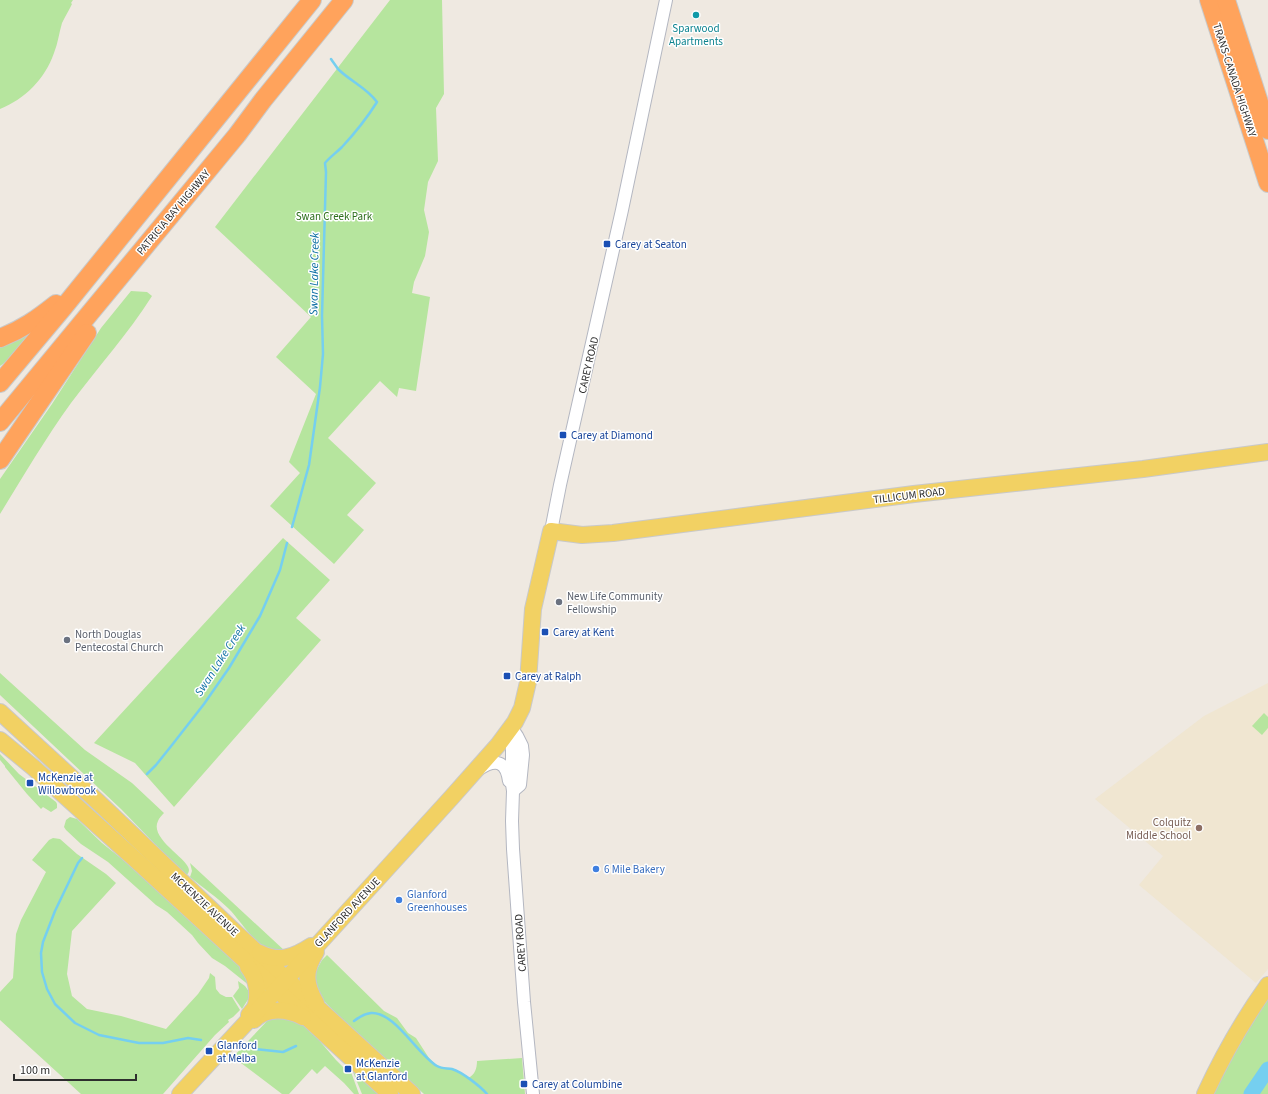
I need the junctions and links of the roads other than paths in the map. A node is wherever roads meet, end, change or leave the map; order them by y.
1 (312, 0) edge
2 (344, 0) edge
3 (666, 0) edge
4 (1209, 0) edge
5 (1226, 0) edge
6 (1268, 130) edge
7 (237, 135) junction
8 (1268, 183) edge
9 (159, 189) junction
10 (0, 338) edge
11 (0, 383) edge
12 (0, 422) edge
13 (1268, 452) edge
14 (0, 460) edge
15 (550, 531) junction
16 (0, 712) edge
17 (511, 728) junction
18 (0, 740) edge
19 (473, 774) junction
20 (513, 791) junction
21 (325, 936) junction
22 (247, 954) junction
23 (281, 984) junction
24 (1268, 986) edge
25 (315, 1016) junction
26 (249, 1021) junction
27 (180, 1094) edge
28 (390, 1094) edge
29 (412, 1094) edge
30 (533, 1094) edge
31 (1205, 1094) edge

1 - 9 highway
2 - 7 highway, PATRICIA BAY HIGHWAY
3 - 15 street, CAREY ROAD
4 - 8 highway, TRANS-CANADA HIGHWAY
5 - 6 highway, TRANS-CANADA HIGHWAY
7 - 12 highway, PATRICIA BAY HIGHWAY
7 - 14 highway
9 - 10 highway
9 - 11 highway
13 - 15 main road, TILLICUM ROAD
15 - 17 main road, CAREY ROAD
16 - 22 main road, MCKENZIE AVENUE
17 - 19 main road, GLANFORD AVENUE
17 - 20 street, CAREY ROAD
18 - 22 main road, MCKENZIE AVENUE
19 - 20 street
19 - 21 main road, GLANFORD AVENUE
20 - 30 street, CAREY ROAD
21 - 22 main road
21 - 23 main road, GLANFORD AVENUE
21 - 25 main road
22 - 23 main road, MCKENZIE AVENUE
22 - 26 main road
23 - 25 main road, MCKENZIE AVENUE
23 - 26 main road, GLANFORD AVENUE
24 - 31 main road
25 - 26 main road
25 - 28 main road, MCKENZIE AVENUE
25 - 29 main road, MCKENZIE AVENUE
26 - 27 main road, GLANFORD AVENUE

